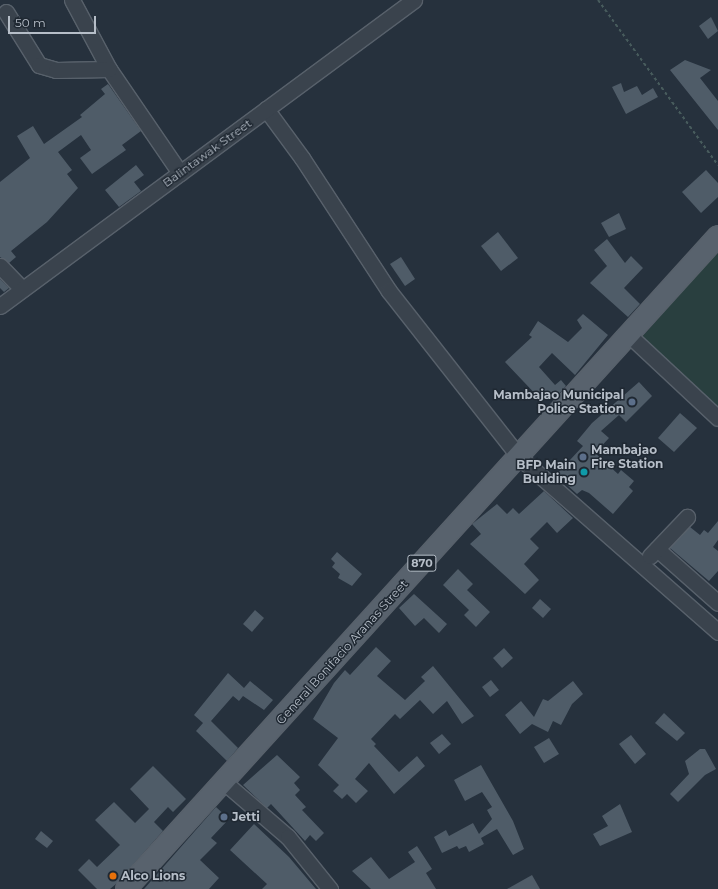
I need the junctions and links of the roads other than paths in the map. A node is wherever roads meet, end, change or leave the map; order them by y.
1 (72, 0) edge
2 (414, 0) edge
3 (6, 12) dead end
4 (109, 69) junction
5 (266, 110) junction
6 (180, 173) junction
7 (718, 236) edge
8 (0, 266) edge
9 (22, 290) junction
10 (0, 306) edge
11 (630, 336) junction
12 (718, 418) edge
13 (519, 457) junction
14 (687, 517) dead end
15 (657, 549) junction
16 (641, 565) junction
17 (718, 604) edge
18 (718, 632) edge
19 (224, 782) junction
20 (126, 889) edge
21 (330, 889) edge

1 - 4 street
2 - 5 street, Balintawak Street
3 - 4 street
4 - 6 street
5 - 6 street, Balintawak Street
5 - 13 street
6 - 9 street, Balintawak Street
7 - 11 main road, General Bonifacio Aranas Street / 870
8 - 9 street
9 - 10 street, Balintawak Street
11 - 12 street
11 - 13 main road, General Bonifacio Aranas Street / 870
13 - 16 street
13 - 19 main road, General Bonifacio Aranas Street / 870
14 - 15 street
15 - 16 street
15 - 17 street
16 - 18 street
19 - 20 main road, General Bonifacio Aranas Street / 870
19 - 21 street

